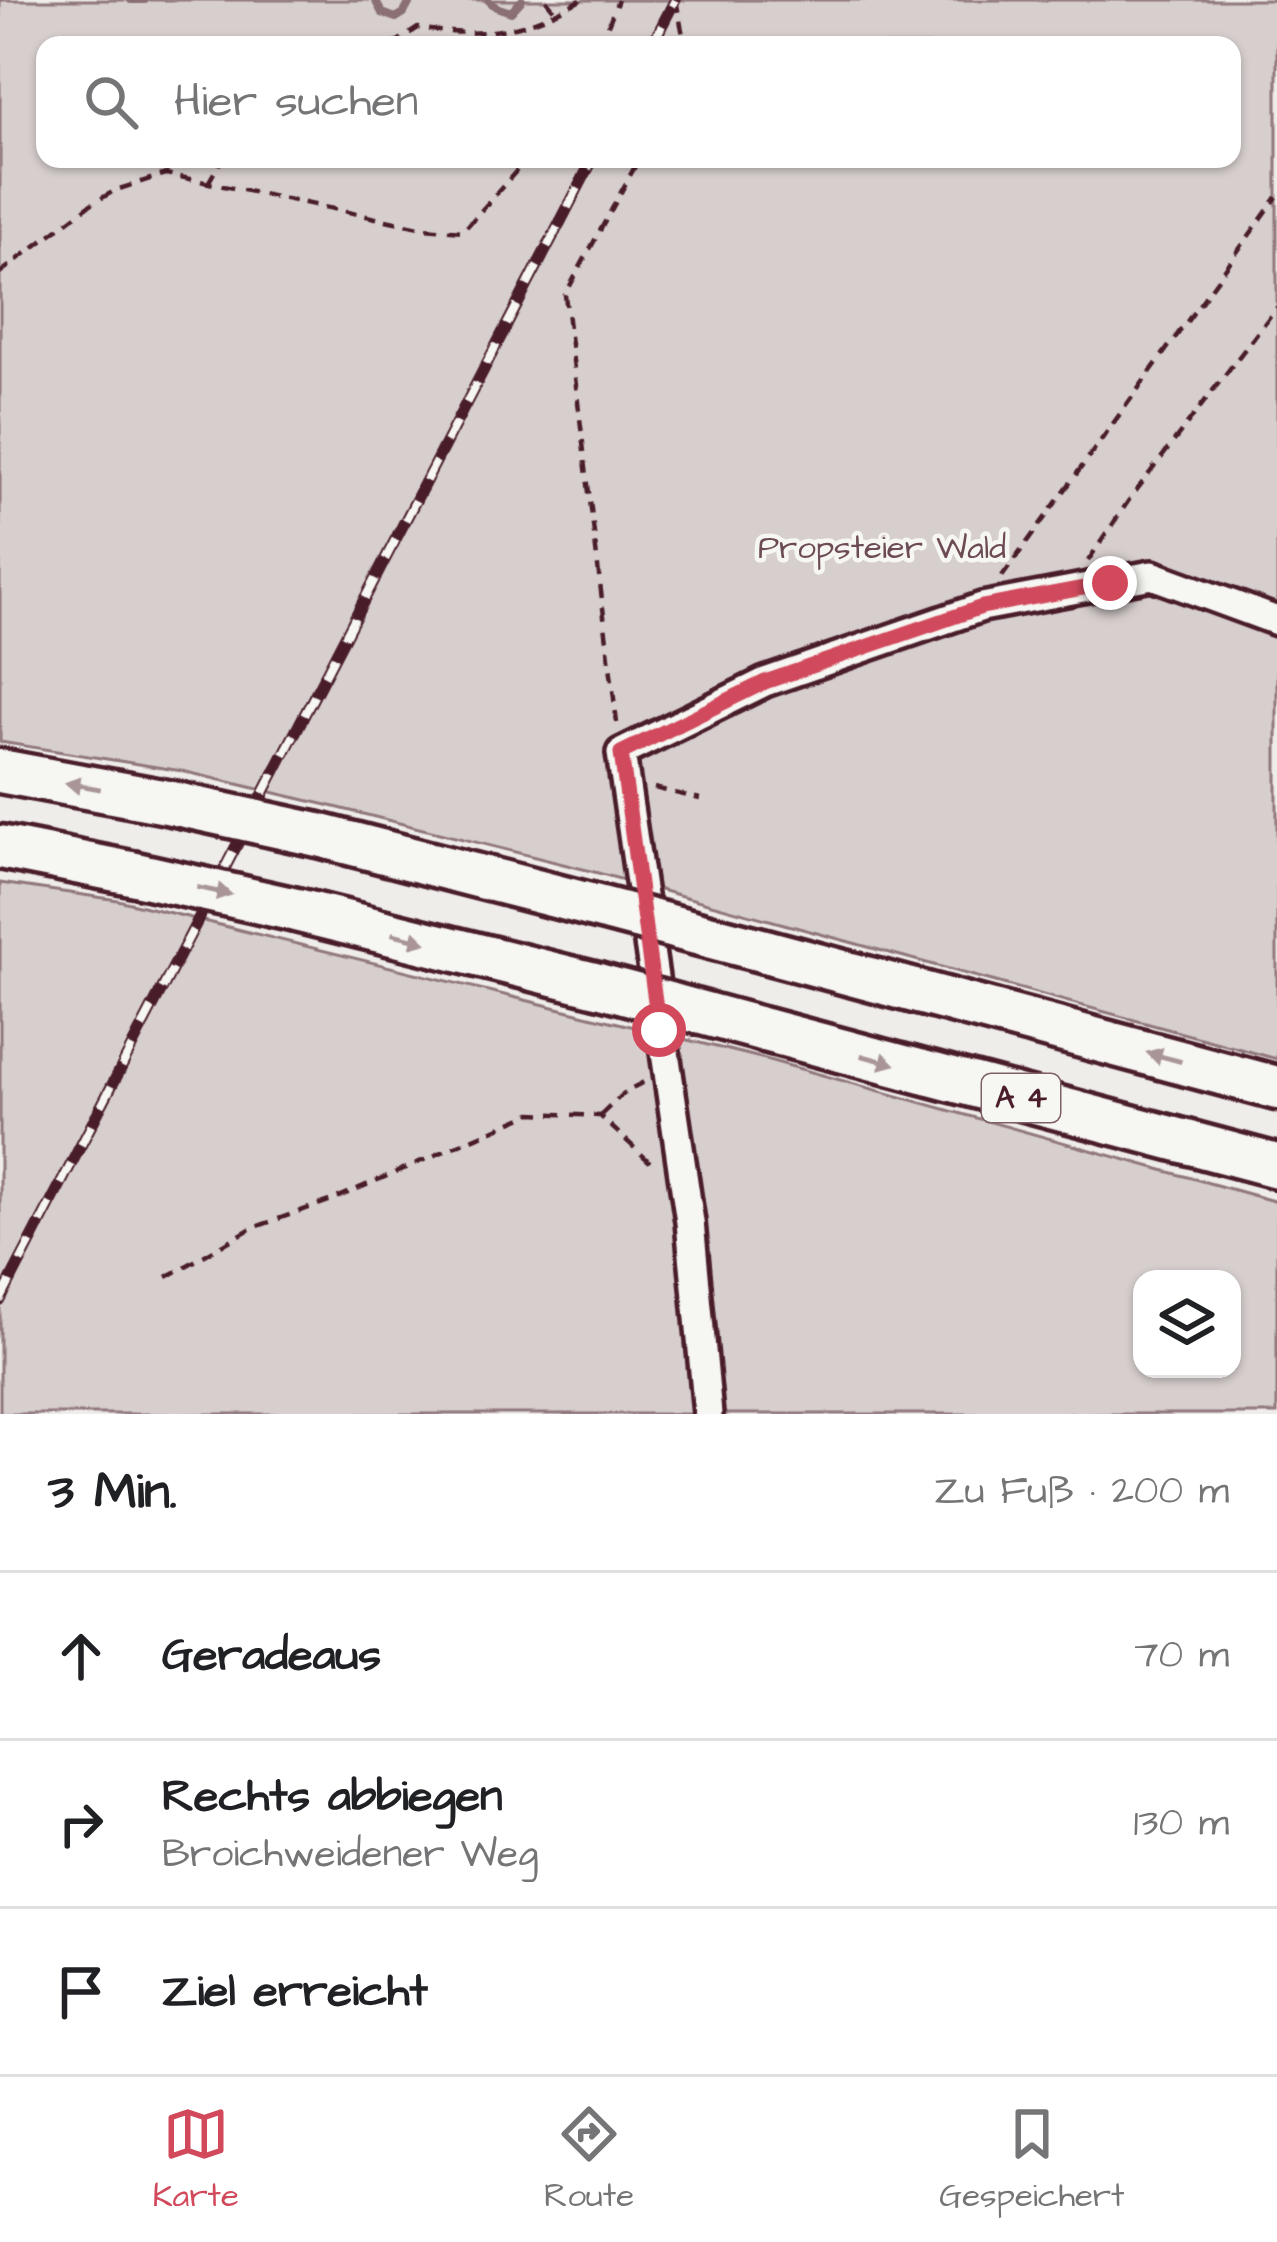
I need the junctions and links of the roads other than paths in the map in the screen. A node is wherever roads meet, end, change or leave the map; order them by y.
1 (1277, 621) edge
2 (0, 771) edge
3 (0, 847) edge
4 (1277, 1088) edge
5 (1277, 1166) edge
6 (708, 1414) edge

1 - 6 street
4 -> 2 highway, A 4, bridge
3 -> 5 highway, A 4, bridge

